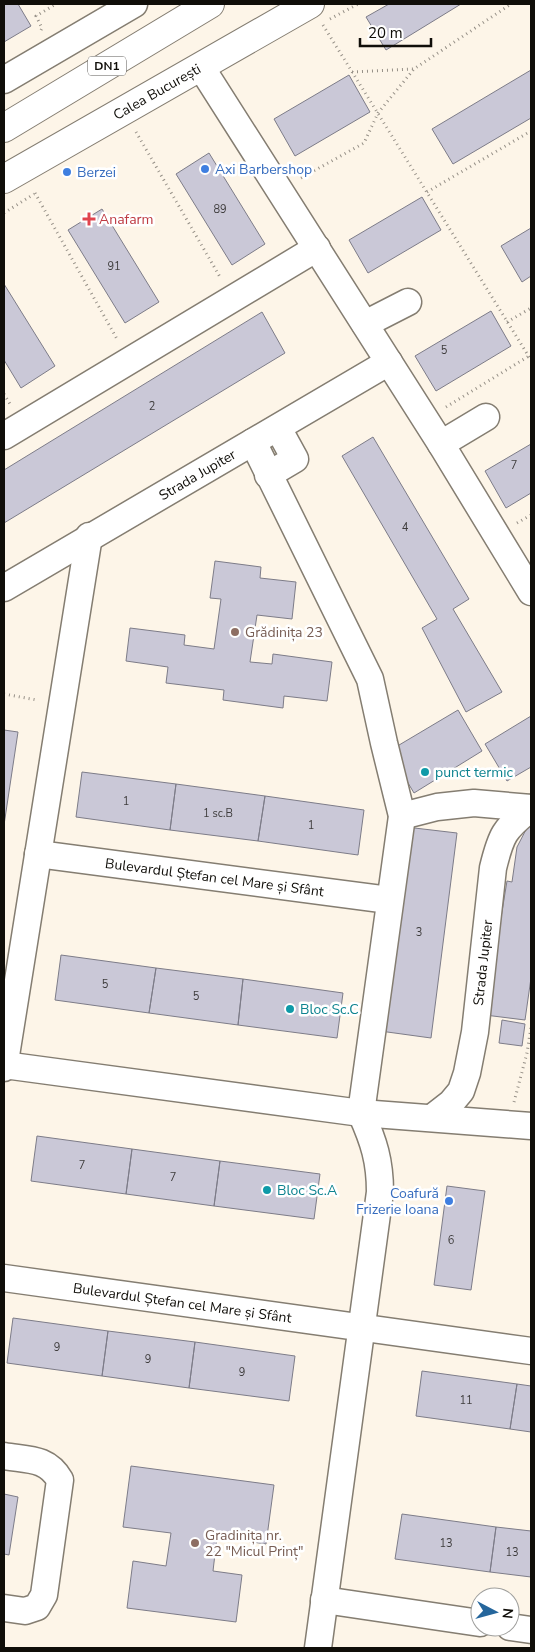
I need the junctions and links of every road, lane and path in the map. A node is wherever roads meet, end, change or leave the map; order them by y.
1 (56, 4) edge
2 (134, 4) edge
3 (210, 4) edge
4 (310, 4) edge
5 (358, 4) edge
6 (511, 4) edge
7 (36, 16) dead end
8 (201, 67) junction
9 (414, 69) junction
10 (352, 72) junction
11 (4, 80) edge
12 (378, 113) junction
13 (4, 128) edge
14 (135, 131) dead end
15 (531, 131) edge
16 (4, 179) edge
17 (280, 190) junction
18 (427, 192) junction
19 (34, 194) dead end
20 (317, 248) junction
21 (233, 298) junction
22 (408, 302) dead end
23 (531, 308) edge
24 (507, 322) junction
25 (365, 324) junction
26 (529, 356) junction
27 (130, 360) junction
28 (531, 360) edge
29 (390, 362) junction
30 (486, 417) dead end
31 (425, 420) junction
32 (278, 428) junction
33 (4, 436) edge
34 (253, 442) junction
35 (441, 444) junction
36 (268, 475) junction
37 (89, 536) junction
38 (4, 588) edge
39 (531, 592) edge
40 (4, 694) edge
41 (62, 704) junction
42 (531, 808) edge
43 (402, 816) junction
44 (38, 854) junction
45 (389, 900) junction
46 (531, 1027) edge
47 (4, 1065) edge
48 (4, 1068) edge
49 (361, 1114) junction
50 (433, 1117) junction
51 (519, 1125) edge
52 (4, 1278) edge
53 (361, 1328) junction
54 (531, 1351) edge
55 (4, 1456) edge
56 (324, 1600) junction
57 (4, 1608) edge
58 (470, 1622) edge
59 (318, 1648) edge

1 - 7 path
2 - 11 street
3 - 13 main road, DN1
4 - 8 main road, Calea București
5 - 10 path
6 - 9 path
8 - 16 main road, Calea București
8 - 17 street
9 - 10 path
9 - 12 path
10 - 12 path
12 - 17 path
12 - 18 path
14 - 21 path
15 - 18 path
17 - 20 street
18 - 24 path
19 - 27 path
20 - 21 street
20 - 25 street
21 - 27 street
22 - 25 street
23 - 24 path
24 - 26 path
25 - 29 street
26 - 28 path
26 - 31 path
27 - 33 street
29 - 31 street
29 - 32 street, Strada Jupiter
30 - 35 street
31 - 35 street
32 - 34 street, Strada Jupiter
32 - 36 street
34 - 36 street
34 - 37 street, Strada Jupiter
35 - 39 street
36 - 43 street
37 - 38 street, Strada Jupiter
37 - 41 street
40 - 41 path
41 - 44 street
42 - 43 street
42 - 50 street, Strada Jupiter
43 - 45 street
44 - 45 street, Bulevardul Ștefan cel Mare și Sfânt
44 - 47 street
45 - 49 street
46 - 51 path
47 - 48 street
47 - 49 street
49 - 50 street
49 - 53 street
50 - 51 street
52 - 53 street, Bulevardul Ștefan cel Mare și Sfânt
53 - 54 street, Bulevardul Ștefan cel Mare și Sfânt
53 - 56 street
55 - 57 street
56 - 58 street
56 - 59 street

